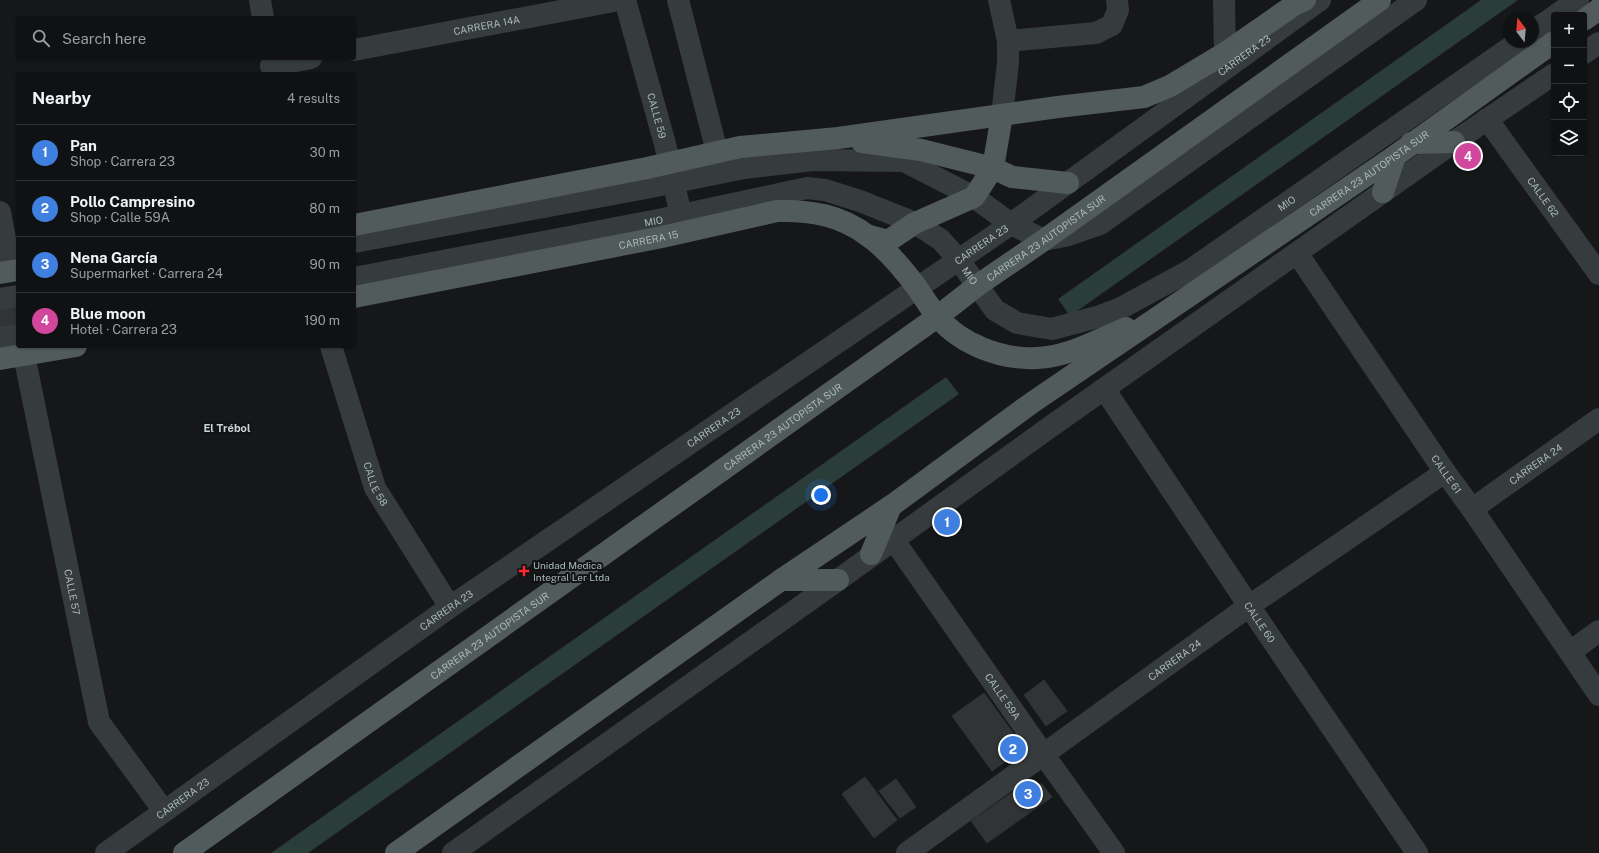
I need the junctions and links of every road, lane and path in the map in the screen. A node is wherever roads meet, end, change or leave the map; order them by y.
1 (260, 0) edge
2 (619, 0) edge
3 (625, 0) edge
4 (678, 0) edge
5 (999, 0) edge
6 (1117, 0) edge
7 (1224, 0) edge
8 (1305, 0) edge
9 (1320, 0) edge
10 (1380, 0) edge
11 (1416, 0) edge
12 (1578, 0) edge
13 (1599, 9) edge
14 (1561, 12) edge
15 (263, 16) edge
16 (1587, 18) edge
17 (1551, 19) edge
18 (1539, 27) edge
19 (1008, 41) junction
20 (1599, 43) edge
21 (1551, 44) edge
22 (1509, 48) edge
23 (356, 50) edge
24 (1587, 51) edge
25 (1225, 53) junction
26 (301, 60) edge
27 (271, 66) edge
28 (1551, 76) edge
29 (1002, 115) junction
30 (1488, 119) junction
31 (838, 138) junction
32 (1454, 142) junction
33 (1403, 150) junction
34 (717, 152) junction
35 (993, 168) junction
36 (671, 173) junction
37 (1068, 183) junction
38 (1383, 192) junction
39 (974, 197) junction
40 (0, 212) edge
41 (683, 223) junction
42 (915, 223) junction
43 (1011, 224) junction
44 (356, 225) edge
45 (869, 236) junction
46 (1044, 240) junction
47 (356, 242) edge
48 (1297, 253) junction
49 (958, 259) junction
50 (10, 271) edge
51 (1599, 274) edge
52 (356, 278) edge
53 (978, 285) junction
54 (917, 288) junction
55 (16, 296) edge
56 (356, 297) edge
57 (0, 299) edge
58 (1166, 312) junction
59 (937, 316) junction
60 (0, 338) edge
61 (16, 343) edge
62 (16, 348) edge
63 (22, 348) edge
64 (332, 348) edge
65 (0, 359) edge
66 (1105, 390) junction
67 (1599, 418) edge
68 (1445, 472) junction
69 (891, 506) junction
70 (1472, 509) junction
71 (893, 539) junction
72 (871, 554) junction
73 (781, 580) junction
74 (838, 580) junction
75 (1249, 606) junction
76 (450, 607) junction
77 (1599, 631) edge
78 (1570, 652) junction
79 (1599, 695) edge
80 (1044, 755) junction
81 (164, 811) junction
82 (106, 853) edge
83 (184, 853) edge
84 (396, 853) edge
85 (453, 853) edge
86 (907, 853) edge
87 (1114, 853) edge
88 (1417, 853) edge

1 - 15 street
2 - 23 street, CARRERA 14A
3 - 36 street, CALLE 59
4 - 34 street
5 - 19 street
6 - 19 street
7 - 25 street
8 - 25 main road
9 - 37 street, CARRERA 23
10 - 46 main road, CARRERA 23 AUTOPISTA SUR
11 - 46 street
12 - 14 street
13 - 16 main road
17 - 18 street
19 - 29 street
20 - 24 street
21 - 33 main road, CARRERA 23 AUTOPISTA SUR
22 - 53 street, MIO
25 - 29 main road
26 - 27 street
28 - 30 street
29 - 31 main road
29 - 35 main road
30 - 32 street
30 - 51 street, CALLE 62
31 - 34 main road
31 - 35 main road
32 - 33 main road
32 - 38 street
33 - 38 main road
33 - 58 main road, CARRERA 23 AUTOPISTA SUR
34 - 36 main road
35 - 37 main road
35 - 39 main road
36 - 39 street
36 - 41 street, CALLE 59
36 - 44 main road
36 - 47 street
37 - 43 street, CARRERA 23
38 - 48 street
39 - 42 main road
39 - 43 street
40 - 50 street
41 - 42 street, MIO
41 - 45 main road, CARRERA 15
41 - 52 street, MIO
41 - 56 main road, CARRERA 15
42 - 45 main road
42 - 49 street, MIO
43 - 46 street
43 - 49 street, CARRERA 23
45 - 54 main road, CARRERA 15
46 - 53 main road, CARRERA 23 AUTOPISTA SUR
48 - 66 street
48 - 68 street, CALLE 61
49 - 53 street, MIO
49 - 54 street, CARRERA 23
53 - 59 main road, CARRERA 23 AUTOPISTA SUR
54 - 59 main road, CARRERA 15
54 - 76 street, CARRERA 23
55 - 57 street
58 - 59 main road, CARRERA 15
58 - 69 main road, CARRERA 23 AUTOPISTA SUR
59 - 83 main road, CARRERA 23 AUTOPISTA SUR
60 - 61 street
62 - 65 main road
63 - 81 street, CALLE 57
64 - 76 street, CALLE 58
66 - 71 street
66 - 75 street, CALLE 60
67 - 70 street, CARRERA 24
68 - 70 street, CALLE 61
68 - 75 street, CARRERA 24
69 - 72 main road
69 - 73 main road, CARRERA 23 AUTOPISTA SUR
70 - 78 street, CALLE 61
71 - 72 street
71 - 80 street, CALLE 59A
72 - 74 street
73 - 74 main road
73 - 84 main road, CARRERA 23 AUTOPISTA SUR
74 - 85 street
75 - 80 street, CARRERA 24
75 - 88 street, CALLE 60
76 - 81 street, CARRERA 23
77 - 78 street
78 - 79 street, CALLE 61
80 - 86 street, CARRERA 24
80 - 87 street, CALLE 59A
81 - 82 street, CARRERA 23

